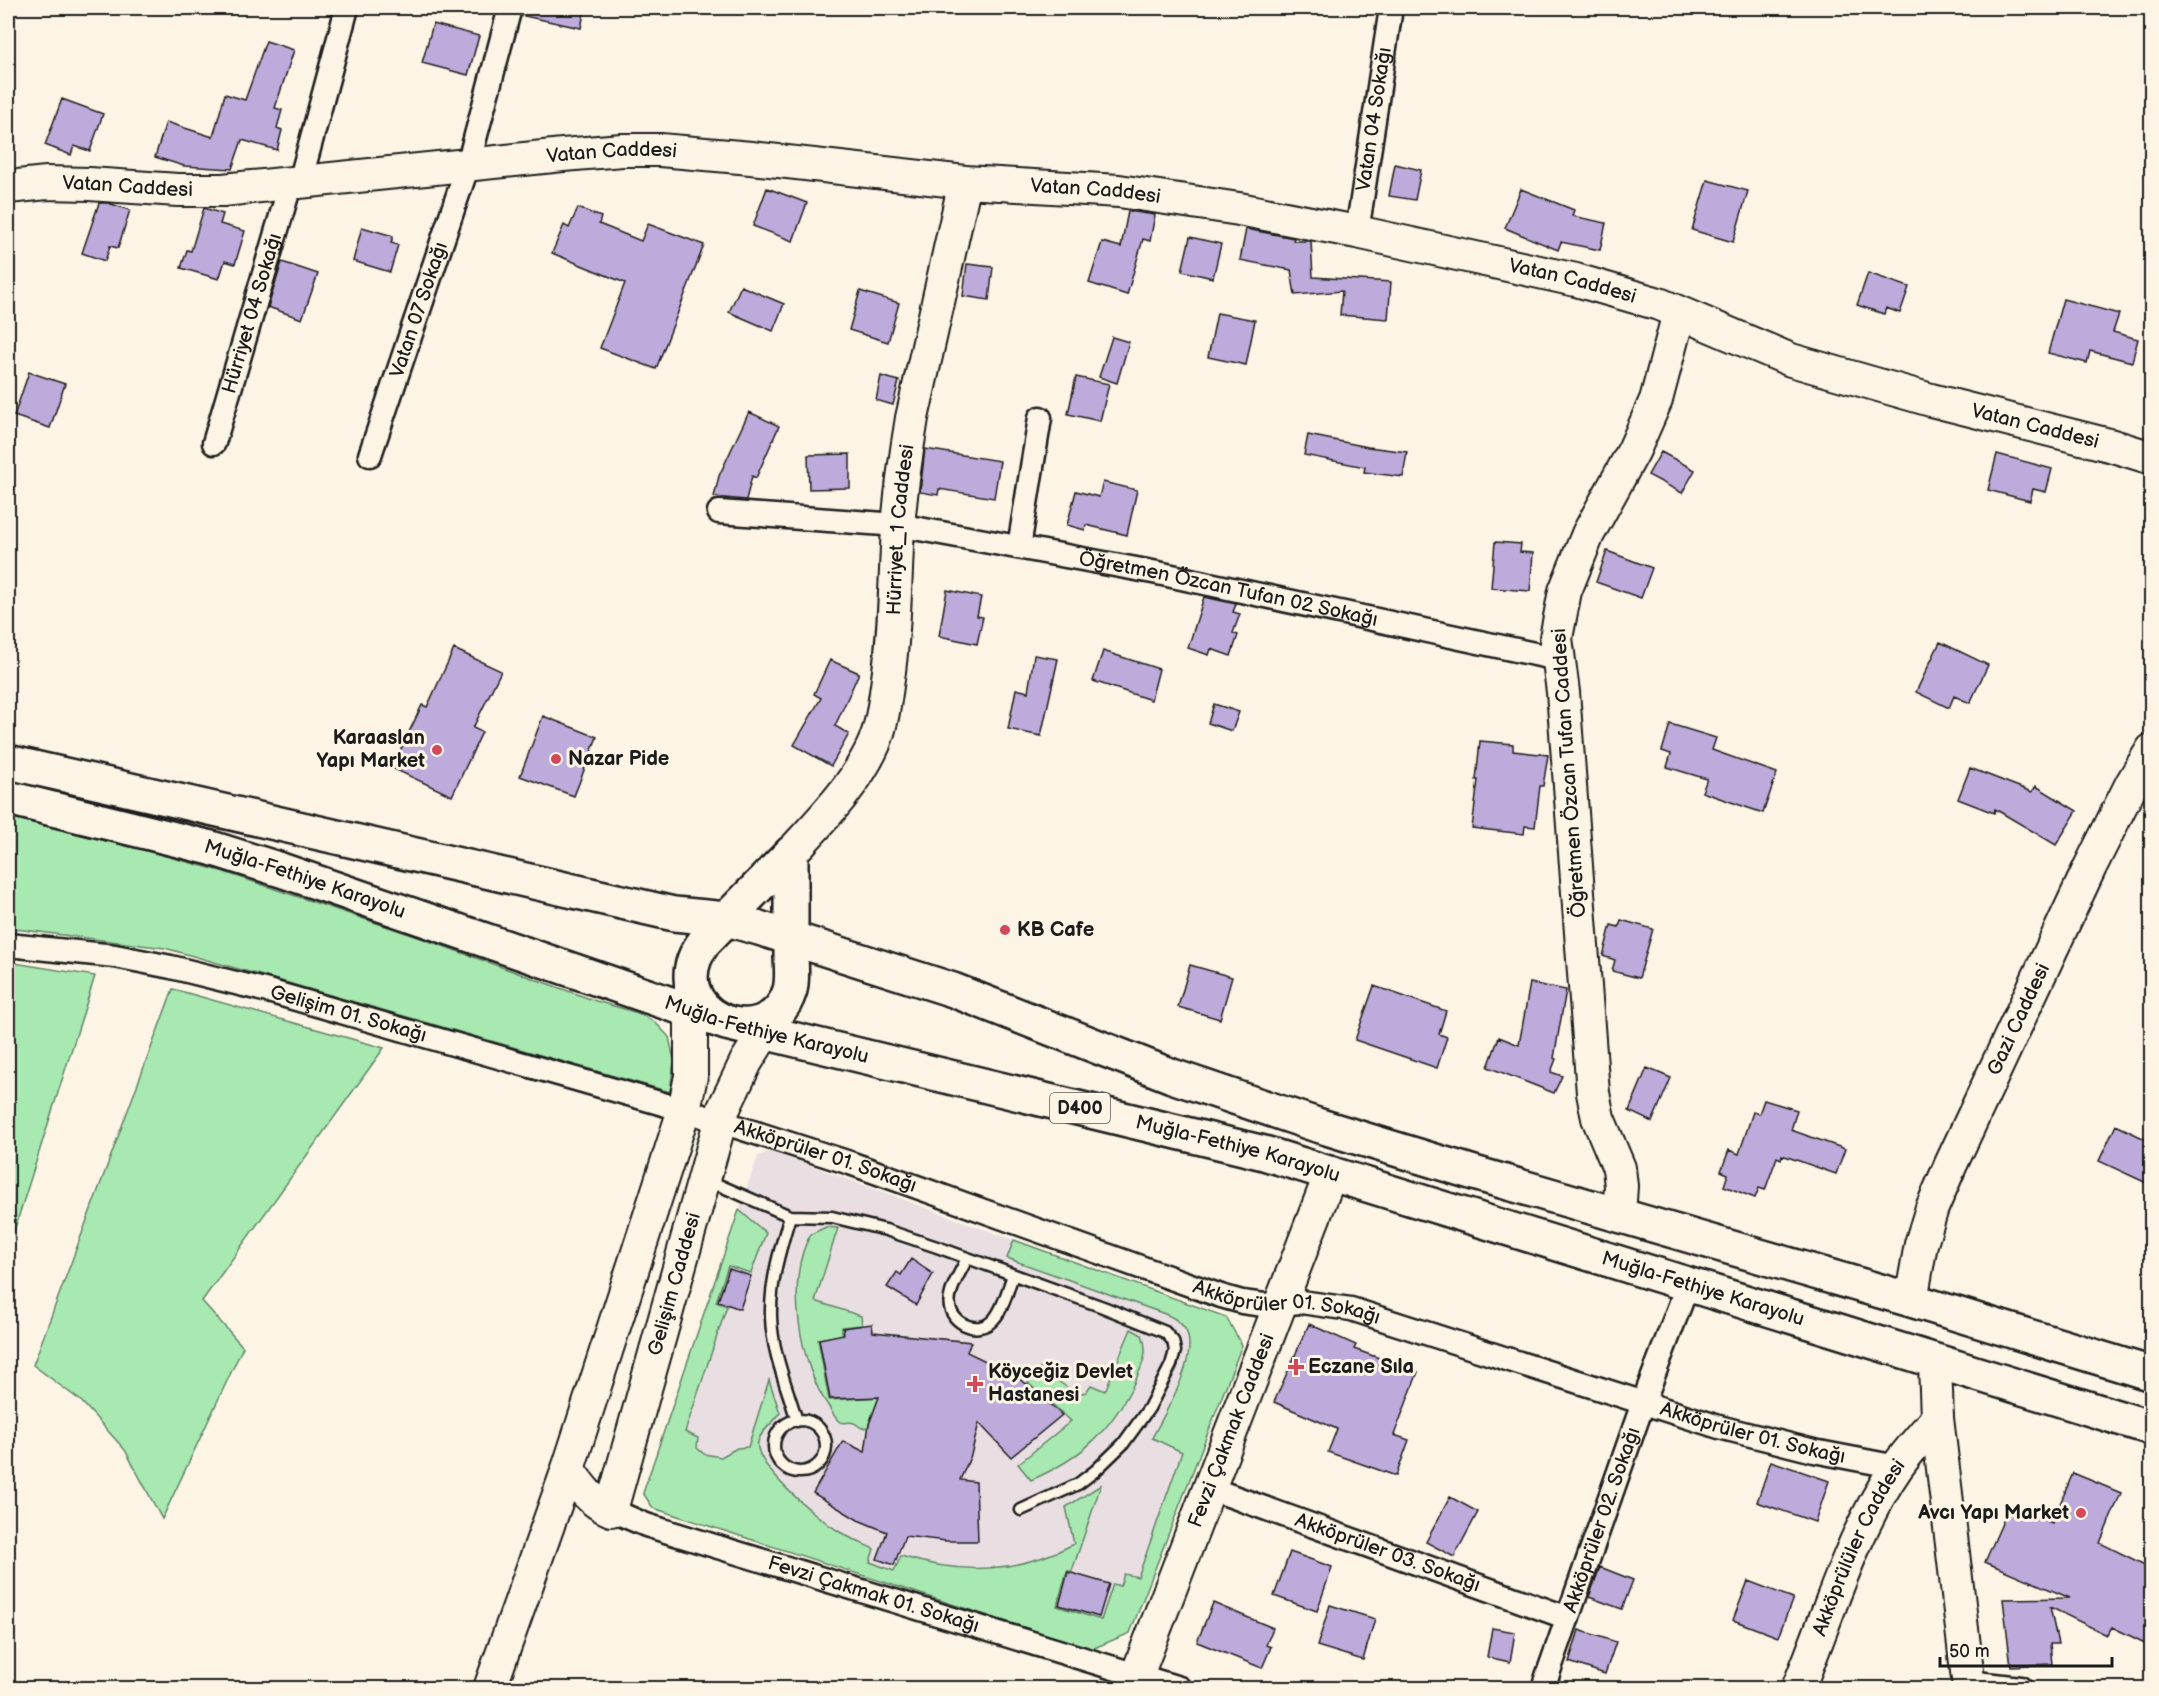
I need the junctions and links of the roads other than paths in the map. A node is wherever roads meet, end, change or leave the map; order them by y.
1 (347, 8) edge
2 (510, 8) edge
3 (1391, 8) edge
4 (468, 165) junction
5 (295, 182) junction
6 (965, 182) junction
7 (8, 187) edge
8 (1357, 232) junction
9 (1679, 313) junction
10 (1040, 418) dead end
11 (214, 443) dead end
12 (370, 455) dead end
13 (2151, 458) edge
14 (719, 512) dead end
15 (898, 525) junction
16 (1018, 547) junction
17 (1558, 659) junction
18 (2151, 750) edge
19 (8, 762) edge
20 (8, 798) edge
21 (791, 853) junction
22 (718, 928) junction
23 (8, 945) edge
24 (791, 952) junction
25 (691, 997) junction
26 (771, 1021) junction
27 (684, 1110) junction
28 (720, 1122) junction
29 (1331, 1173) junction
30 (704, 1179) junction
31 (1618, 1215) junction
32 (790, 1216) junction
33 (968, 1258) junction
34 (1013, 1275) junction
35 (1688, 1284) junction
36 (1911, 1300) junction
37 (1280, 1305) junction
38 (1935, 1363) junction
39 (2151, 1374) edge
40 (1643, 1403) junction
41 (1937, 1418) junction
42 (797, 1421) junction
43 (2151, 1428) edge
44 (1897, 1467) junction
45 (568, 1469) junction
46 (1209, 1488) junction
47 (611, 1510) junction
48 (1021, 1510) dead end
49 (1568, 1618) junction
50 (1134, 1682) edge
51 (1969, 1685) edge
52 (490, 1689) edge
53 (1179, 1689) edge
54 (1543, 1689) edge
55 (1798, 1689) edge
56 (2020, 1689) edge

1 - 5 street, Hürriyet 04 Sokağı
2 - 4 street, Vatan 07 Sokağı
3 - 8 street, Vatan 04 Sokağı
4 - 5 street, Vatan Caddesi
4 - 6 street, Vatan Caddesi
4 - 12 street, Vatan 07 Sokağı
5 - 7 street, Vatan Caddesi
5 - 11 street, Hürriyet 04 Sokağı
6 - 8 street, Vatan Caddesi
6 - 15 street, Hürriyet_1 Caddesi
8 - 9 street, Vatan Caddesi
9 - 13 street, Vatan Caddesi
9 - 17 street, Öğretmen Özcan Tufan Caddesi
10 - 16 street
14 - 15 street, Öğretmen Özcan Tufan 02 Sokağı
15 - 16 street, Öğretmen Özcan Tufan 02 Sokağı
15 - 21 street, Hürriyet_1 Caddesi
16 - 17 street, Öğretmen Özcan Tufan 02 Sokağı
17 - 31 street, Öğretmen Özcan Tufan Caddesi
18 - 36 street, Gazi Caddesi
19 - 22 highway, Muğla-Fethiye Karayolu
20 - 25 highway, Muğla-Fethiye Karayolu / D400
21 - 22 highway
21 - 24 highway
22 - 24 highway, Muğla-Fethiye Karayolu
22 - 25 highway
23 - 27 street, Gelişim 01. Sokağı
24 - 26 highway
24 - 31 highway, Muğla-Fethiye Karayolu
25 - 26 highway, Muğla-Fethiye Karayolu / D400
25 - 27 street, Gelişim Caddesi
26 - 28 street, Gelişim Caddesi
26 - 29 highway, Muğla-Fethiye Karayolu / D400
27 - 28 street, Akköprüler 01. Sokağı
27 - 45 street, Gelişim Caddesi
28 - 30 street, Gelişim Caddesi
28 - 37 street, Akköprüler 01. Sokağı
29 - 35 highway, Muğla-Fethiye Karayolu / D400
29 - 37 street, Fevzi Çakmak Caddesi
30 - 32 lane
30 - 47 street, Gelişim Caddesi
31 - 36 highway, Muğla-Fethiye Karayolu
32 - 33 lane
32 - 42 lane
33 - 34 lane
33 - 34 lane
34 - 48 lane
35 - 38 highway, Muğla-Fethiye Karayolu / D400
35 - 40 street, Akköprüler 02. Sokağı
36 - 39 highway, Muğla-Fethiye Karayolu
37 - 40 street, Akköprüler 01. Sokağı
37 - 46 street, Fevzi Çakmak Caddesi
38 - 41 street
38 - 43 highway, Muğla-Fethiye Karayolu / D400
40 - 44 street, Akköprüler 01. Sokağı
40 - 49 street, Akköprüler 02. Sokağı
41 - 44 street, Akköprülüler Caddesi
41 - 51 street
42 - 42 lane
44 - 55 street, Akköprülüler Caddesi
45 - 47 street
45 - 52 street, Gelişim Caddesi
46 - 49 street, Akköprüler 03. Sokağı
46 - 50 street, Fevzi Çakmak Caddesi
47 - 50 street, Fevzi Çakmak 01. Sokağı
49 - 54 street, Akköprüler 02. Sokağı
50 - 53 street, Fevzi Çakmak 01. Sokağı
51 - 56 street

